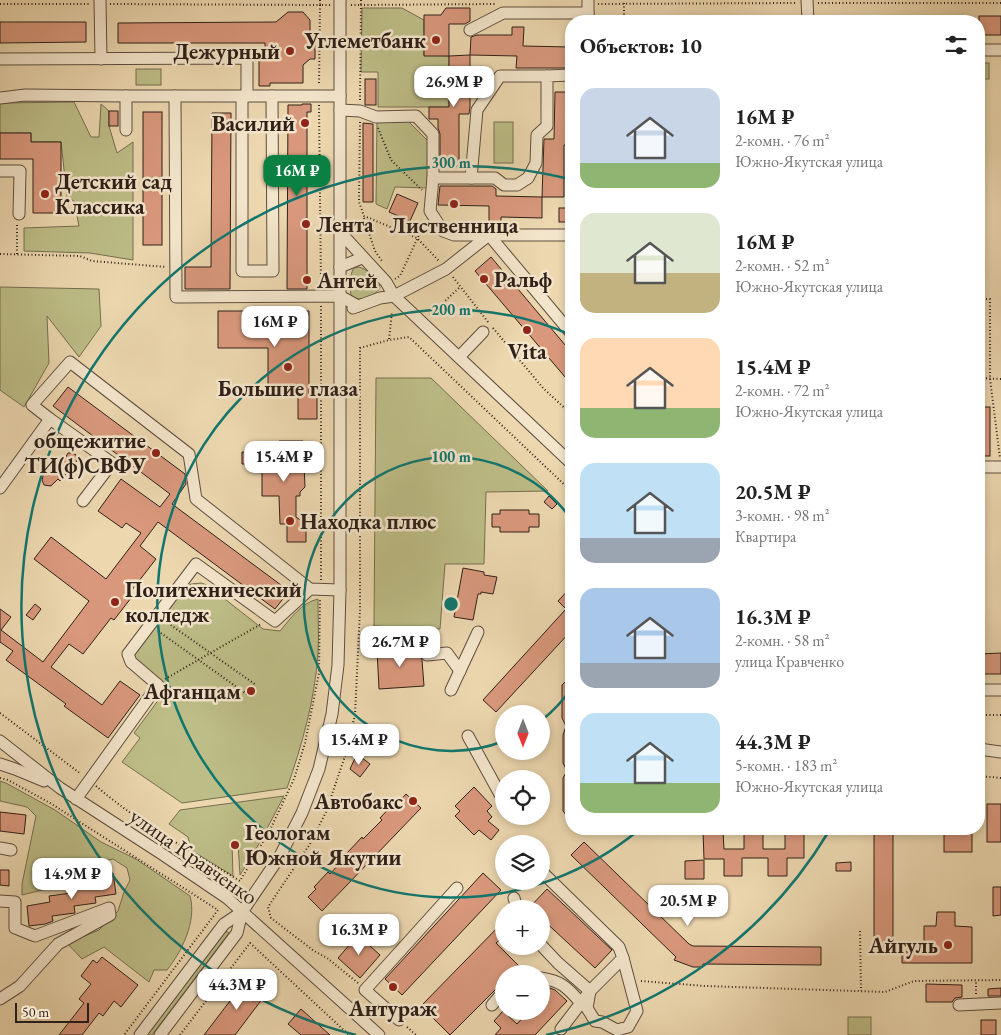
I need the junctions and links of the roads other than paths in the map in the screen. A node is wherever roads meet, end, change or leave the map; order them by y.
1 (807, 1) edge
2 (100, 2) edge
3 (340, 3) edge
4 (588, 10) edge
5 (808, 15) edge
6 (470, 30) dead end
7 (985, 50) edge
8 (1001, 50) edge
9 (0, 59) edge
10 (101, 59) junction
11 (565, 75) edge
12 (547, 76) junction
13 (126, 96) junction
14 (175, 96) junction
15 (244, 96) junction
16 (272, 96) junction
17 (340, 96) junction
18 (0, 98) edge
19 (340, 110) junction
20 (126, 130) dead end
21 (0, 171) edge
22 (433, 178) junction
23 (471, 178) junction
24 (19, 214) road end
25 (340, 232) junction
26 (489, 235) junction
27 (565, 235) edge
28 (362, 258) junction
29 (340, 267) junction
30 (340, 296) junction
31 (394, 296) junction
32 (358, 306) junction
33 (340, 312) junction
34 (565, 326) edge
35 (483, 332) dead end
36 (459, 357) junction
37 (50, 419) junction
38 (565, 457) edge
39 (985, 467) edge
40 (1001, 467) edge
41 (0, 488) edge
42 (83, 501) dead end
43 (315, 589) junction
44 (340, 590) junction
45 (478, 632) dead end
46 (427, 654) dead end
47 (460, 671) junction
48 (451, 690) dead end
49 (985, 690) edge
50 (1001, 690) edge
51 (468, 736) dead end
52 (0, 741) edge
53 (985, 750) edge
54 (1001, 752) edge
55 (0, 764) edge
56 (495, 785) edge
57 (60, 788) junction
58 (76, 799) junction
59 (550, 881) edge
60 (457, 888) dead end
61 (0, 901) edge
62 (242, 912) junction
63 (550, 955) edge
64 (623, 958) junction
65 (550, 980) edge
66 (590, 991) junction
67 (0, 999) edge
68 (495, 1002) edge
69 (580, 1002) junction
70 (1001, 1003) edge
71 (492, 1005) dead end
72 (959, 1005) dead end
73 (399, 1020) road end
74 (561, 1029) dead end
75 (140, 1035) edge
76 (160, 1035) edge
77 (379, 1035) edge

1 - 5 street
2 - 10 street
3 - 17 street
4 - 6 street
7 - 8 street
9 - 10 street
10 - 15 street
11 - 12 street
12 - 23 street
12 - 23 street
13 - 14 street
13 - 18 street
13 - 20 street
14 - 15 street
14 - 30 street
15 - 16 street
15 - 16 street
16 - 17 street
17 - 19 street
19 - 22 street
19 - 25 street
21 - 24 street
22 - 23 street
22 - 26 street
25 - 28 street
25 - 29 street
26 - 27 street
26 - 31 street
26 - 34 street
28 - 29 street
28 - 31 street
29 - 30 street
30 - 32 street
30 - 33 street
31 - 32 street
31 - 36 street
32 - 33 street
33 - 44 street
35 - 36 street
36 - 38 street
37 - 41 street
37 - 42 street
37 - 43 street
39 - 40 street
43 - 44 street
43 - 58 street
44 - 62 street
45 - 47 street
46 - 47 street
47 - 48 street
49 - 50 street
51 - 56 street
52 - 57 street, улица Кравченко
53 - 54 street
55 - 57 street
57 - 58 street, улица Кравченко
58 - 62 street, улица Кравченко
59 - 64 street
60 - 73 street
61 - 67 street
62 - 75 street
62 - 76 street
62 - 77 street, улица Кравченко
63 - 66 street
64 - 66 street
64 - 66 street
65 - 69 street
66 - 69 street
68 - 71 street
69 - 74 street
70 - 72 street

